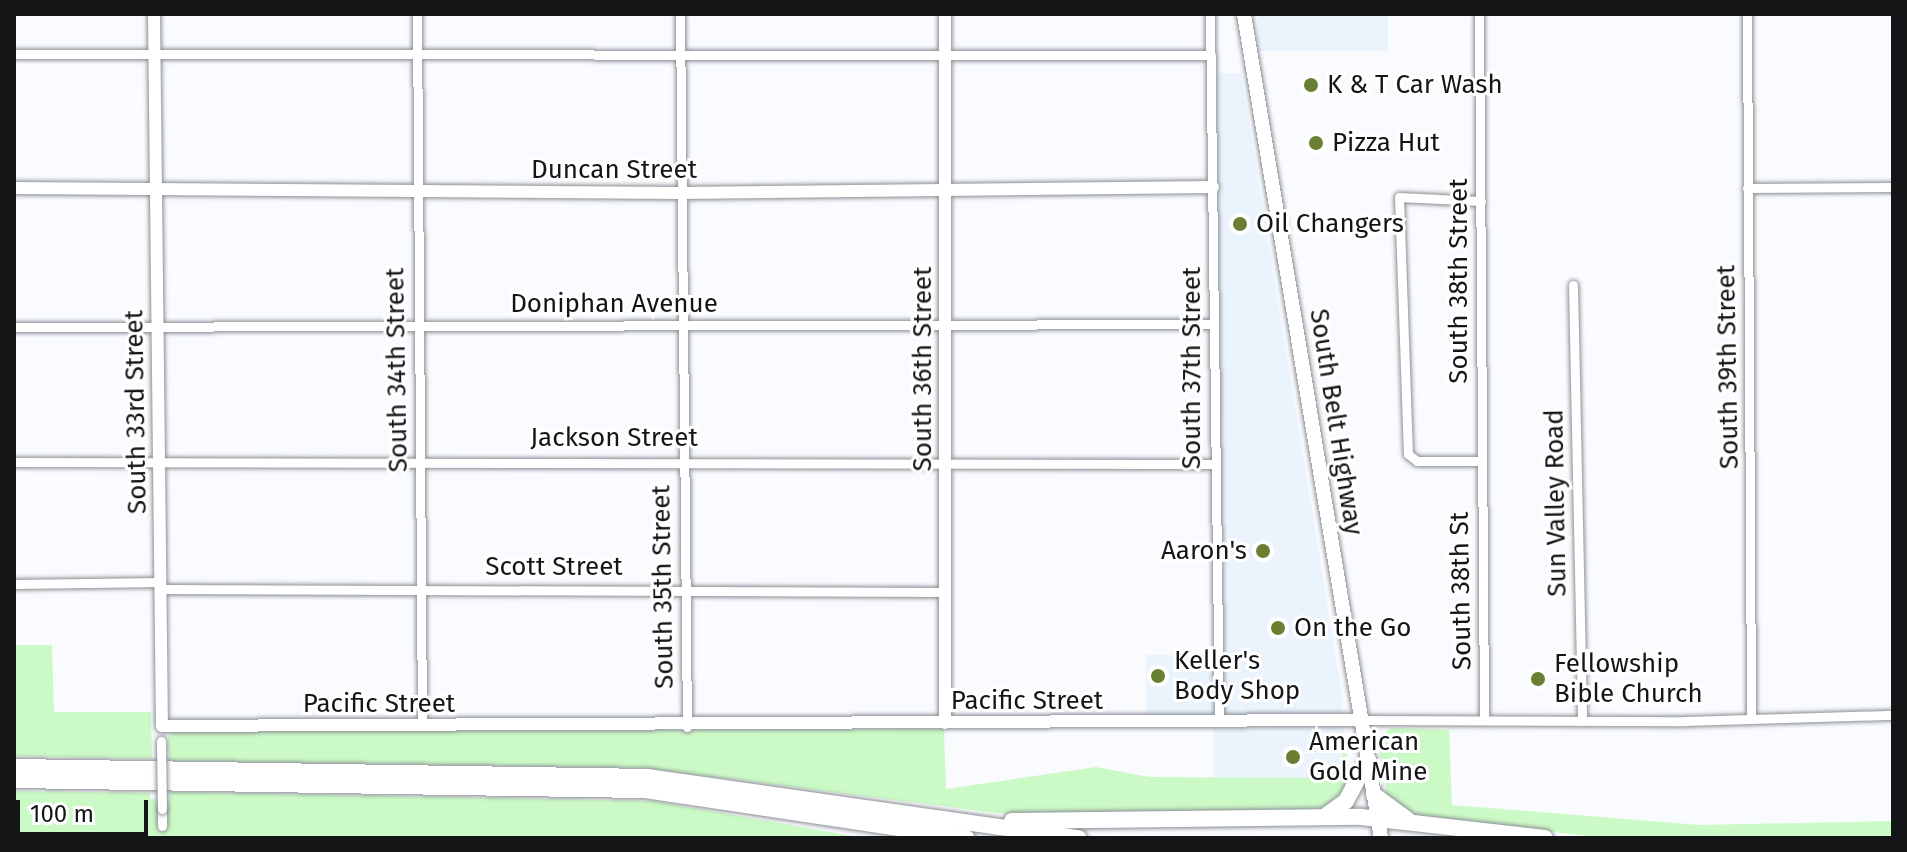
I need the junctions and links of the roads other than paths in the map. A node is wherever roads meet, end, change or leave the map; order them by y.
1 (154, 14) edge
2 (417, 14) edge
3 (680, 14) edge
4 (945, 14) edge
5 (1210, 14) edge
6 (1244, 14) edge
7 (1479, 14) edge
8 (1747, 14) edge
9 (14, 54) edge
10 (154, 55) junction
11 (680, 55) junction
12 (1211, 55) junction
13 (417, 56) junction
14 (944, 57) junction
15 (1213, 187) junction
16 (1893, 187) edge
17 (14, 188) edge
18 (1747, 188) junction
19 (156, 189) junction
20 (417, 190) junction
21 (945, 190) junction
22 (680, 193) junction
23 (1481, 201) junction
24 (1573, 285) dead end
25 (1214, 324) junction
26 (418, 326) junction
27 (681, 326) junction
28 (14, 327) edge
29 (157, 327) junction
30 (945, 327) junction
31 (159, 459) junction
32 (420, 459) junction
33 (684, 461) junction
34 (944, 461) junction
35 (1481, 461) junction
36 (14, 462) edge
37 (1215, 464) junction
38 (14, 584) edge
39 (161, 586) junction
40 (423, 588) junction
41 (685, 590) junction
42 (946, 592) junction
43 (1893, 715) edge
44 (1751, 719) junction
45 (1361, 720) junction
46 (1484, 720) junction
47 (1582, 721) junction
48 (1219, 722) junction
49 (945, 723) junction
50 (162, 726) junction
51 (422, 726) junction
52 (687, 727) junction
53 (1368, 760) junction
54 (14, 767) edge
55 (14, 780) edge
56 (1374, 795) junction
57 (1324, 817) junction
58 (918, 818) junction
59 (1378, 819) junction
60 (1413, 822) junction
61 (870, 823) junction
62 (162, 826) dead end
63 (917, 838) edge
64 (966, 838) edge
65 (1079, 838) edge
66 (1381, 838) edge
67 (1545, 838) edge

1 - 10 street, South 33rd Street
2 - 13 street, South 34th Street
3 - 11 street, South 35th Street
4 - 14 street, South 36th Street
5 - 12 street, South 37th Street
6 - 45 main road, South Belt Highway
7 - 23 street, South 38th Street
8 - 18 street, South 39th Street
9 - 10 street
10 - 13 street
10 - 19 street, South 33rd Street
11 - 13 street
11 - 14 street
11 - 22 street, South 35th Street
12 - 14 street
12 - 15 street, South 37th Street
13 - 20 street, South 34th Street
14 - 21 street, South 36th Street
15 - 21 street, Duncan Street
15 - 25 street, South 37th Street
16 - 18 street
17 - 19 street, Duncan Street
18 - 44 street, South 39th Street
19 - 20 street, Duncan Street
19 - 29 street, South 33rd Street
20 - 22 street, Duncan Street
20 - 26 street, South 34th Street
21 - 22 street, Duncan Street
21 - 30 street, South 36th Street
22 - 27 street, South 35th Street
23 - 35 street, South 38th Street
23 - 35 street
24 - 47 street, Sun Valley Road
25 - 30 street, Doniphan Avenue
25 - 37 street, South 37th Street
26 - 27 street, Doniphan Avenue
26 - 29 street, Doniphan Avenue
26 - 32 street, South 34th Street
27 - 30 street, Doniphan Avenue
27 - 33 street, South 35th Street
28 - 29 street, Doniphan Avenue
29 - 31 street, South 33rd Street
30 - 34 street, South 36th Street
31 - 32 street, Jackson Street
31 - 36 street, Jackson Street
31 - 39 street, South 33rd Street
32 - 33 street, Jackson Street
32 - 40 street, South 34th Street
33 - 34 street, Jackson Street
33 - 41 street, South 35th Street
34 - 37 street, Jackson Street
34 - 42 street, South 36th Street
35 - 46 street, South 38th St
37 - 48 street, South 37th Street
38 - 39 street, Scott Street
39 - 40 street, Scott Street
39 - 50 street, South 33rd Street
40 - 41 street, Scott Street
40 - 51 street, South 34th Street
41 - 42 street, Scott Street
41 - 52 street, South 35th Street
42 - 49 street, South 36th Street
43 - 44 street, Pacific Street
44 - 47 street, Pacific Street
45 - 46 street, Pacific Street
45 - 48 street, Pacific Street
45 - 53 main road, South Belt Highway
46 - 47 street, Pacific Street
48 - 49 street, Pacific Street
49 - 52 street, Pacific Street
50 - 51 street, Pacific Street
50 - 62 street, South 33rd Street, bridge
51 - 52 street, Pacific Street
53 - 56 main road, South Belt Highway
53 - 57 highway
54 - 58 highway
55 - 61 highway
56 - 59 main road, South Belt Highway
56 - 60 highway
57 - 58 highway
57 - 59 highway
58 - 65 highway
59 - 60 highway
59 - 66 main road, South Belt Highway
60 - 67 highway
61 - 63 highway
61 - 64 highway

